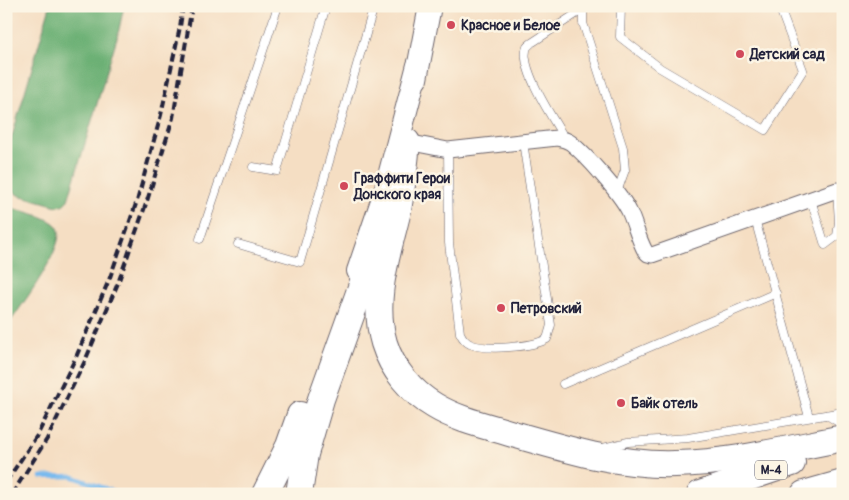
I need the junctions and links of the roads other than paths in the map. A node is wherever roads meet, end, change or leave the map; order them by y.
1 (278, 6) edge
2 (326, 6) edge
3 (374, 6) edge
4 (430, 6) edge
5 (621, 6) edge
6 (779, 6) edge
7 (582, 8) edge
8 (565, 140) junction
9 (402, 141) junction
10 (523, 142) junction
11 (448, 150) junction
12 (254, 167) dead end
13 (840, 187) edge
14 (616, 192) junction
15 (756, 219) junction
16 (200, 239) dead end
17 (238, 244) dead end
18 (776, 293) junction
19 (345, 306) junction
20 (563, 384) dead end
21 (843, 412) edge
22 (827, 414) junction
23 (809, 417) junction
24 (843, 425) edge
25 (843, 438) edge
26 (843, 448) edge
27 (587, 454) junction
28 (843, 483) edge
29 (265, 494) edge
30 (290, 494) edge
31 (299, 494) edge
32 (700, 494) edge
33 (804, 494) edge

1 - 16 lane
2 - 12 lane
3 - 17 lane
4 - 9 main road
5 - 6 lane
7 - 8 lane
7 - 14 lane
8 - 10 street
8 - 14 street
9 - 11 street
9 - 19 main road
9 - 27 highway
9 - 31 highway
10 - 11 street
10 - 11 lane
13 - 13 lane
13 - 15 street
14 - 15 street
15 - 18 lane
18 - 20 lane
18 - 23 lane
19 - 29 highway
19 - 30 highway
21 - 22 lane
22 - 23 lane
22 - 24 lane
23 - 27 lane
25 - 27 highway
26 - 32 highway, М-4
28 - 33 highway

